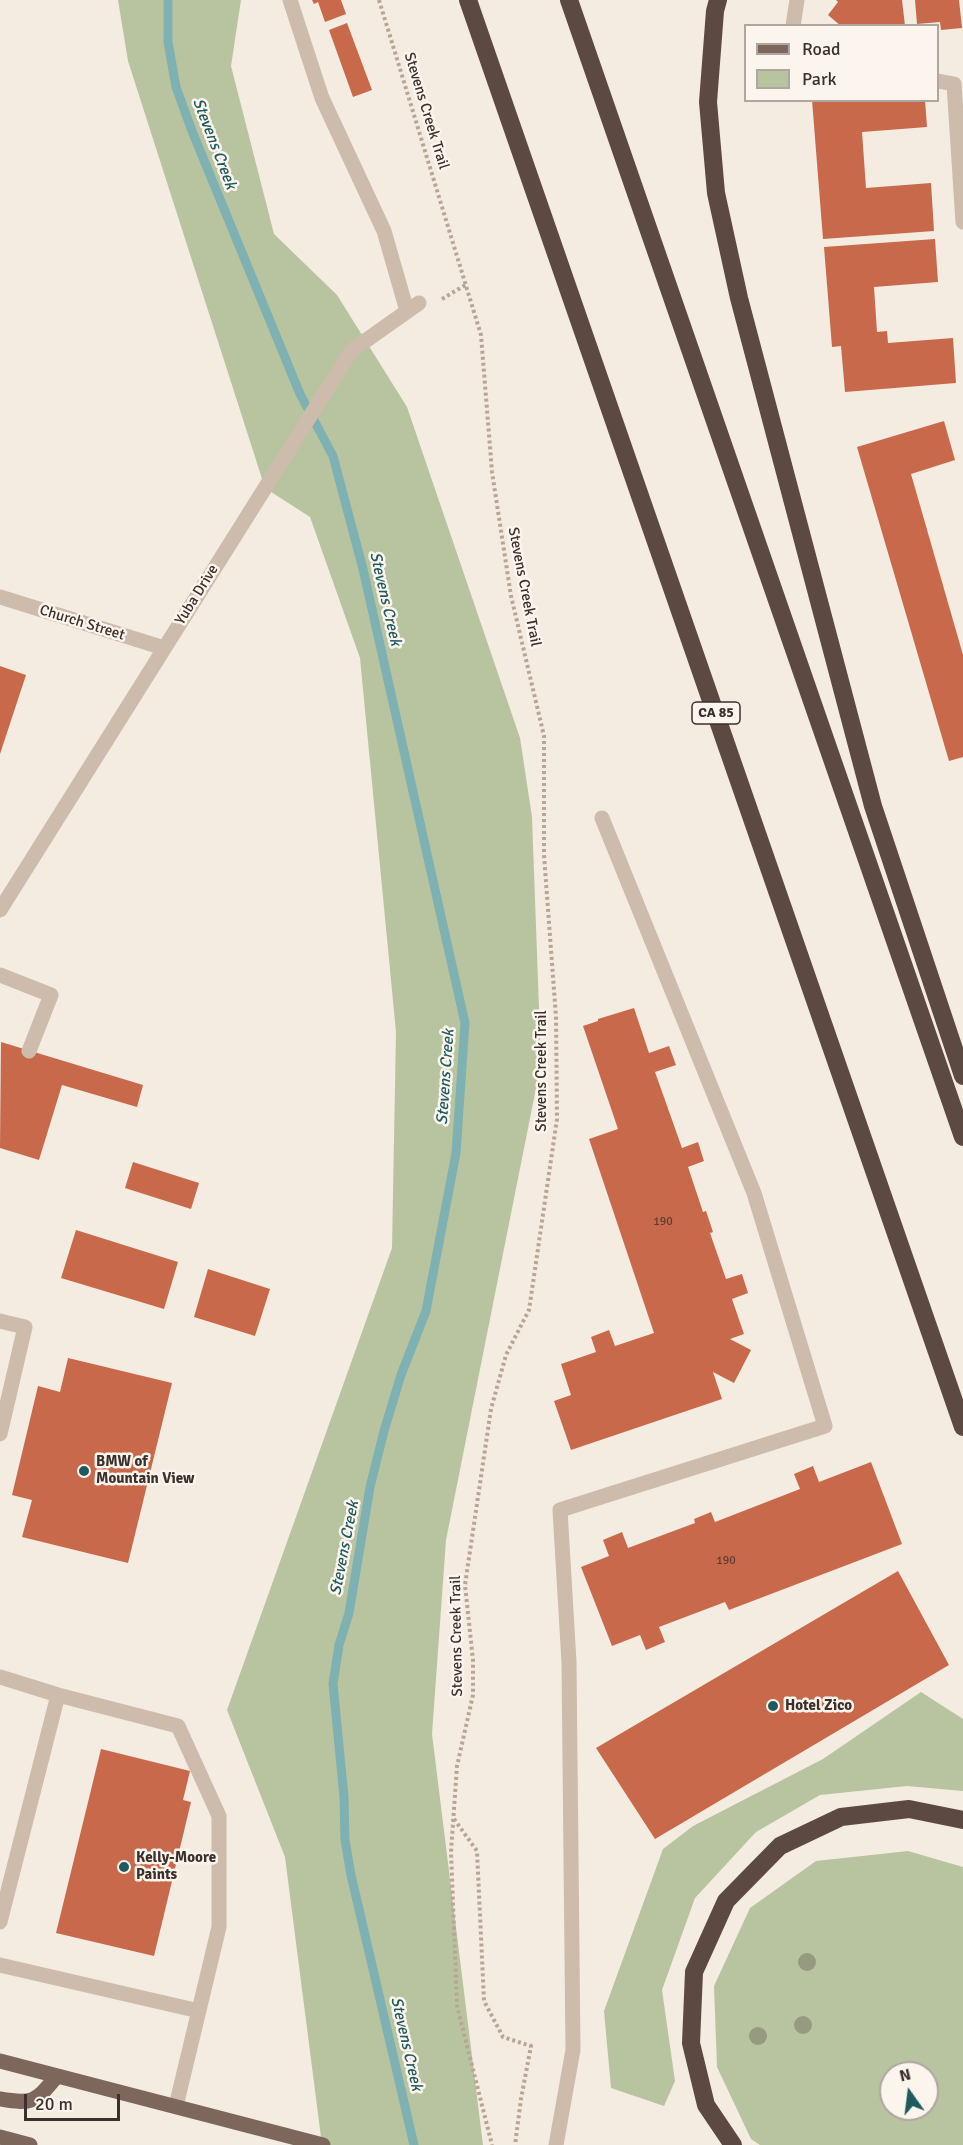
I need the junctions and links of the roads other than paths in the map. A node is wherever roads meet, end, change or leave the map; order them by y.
1 (290, 0) edge
2 (468, 0) edge
3 (570, 0) edge
4 (718, 0) edge
5 (797, 0) edge
6 (794, 24) edge
7 (939, 81) edge
8 (963, 222) edge
9 (0, 597) edge
10 (164, 648) junction
11 (602, 818) dead end
12 (0, 910) edge
13 (0, 975) edge
14 (29, 1051) dead end
15 (963, 1076) edge
16 (963, 1137) edge
17 (0, 1321) edge
18 (963, 1427) edge
19 (0, 1434) edge
20 (0, 1677) edge
21 (58, 1695) junction
22 (963, 1820) edge
23 (0, 1922) edge
24 (0, 1965) edge
25 (199, 2011) junction
26 (0, 2061) edge
27 (57, 2076) junction
28 (0, 2099) edge
29 (176, 2106) junction
30 (1, 2140) edge
31 (30, 2145) edge
32 (323, 2145) edge
33 (556, 2145) edge
34 (733, 2145) edge

1 - 10 street, Yuba Drive
2 - 18 highway, CA 85
3 - 16 highway
4 - 15 highway
5 - 6 street
7 - 8 street
9 - 10 street, Church Street
10 - 12 street, Yuba Drive
11 - 33 street
13 - 14 street
17 - 19 street
20 - 21 street
21 - 23 street
21 - 25 street
22 - 34 highway
24 - 25 street
25 - 29 street
26 - 27 main road
27 - 28 main road
27 - 29 main road
29 - 32 main road
30 - 31 main road

